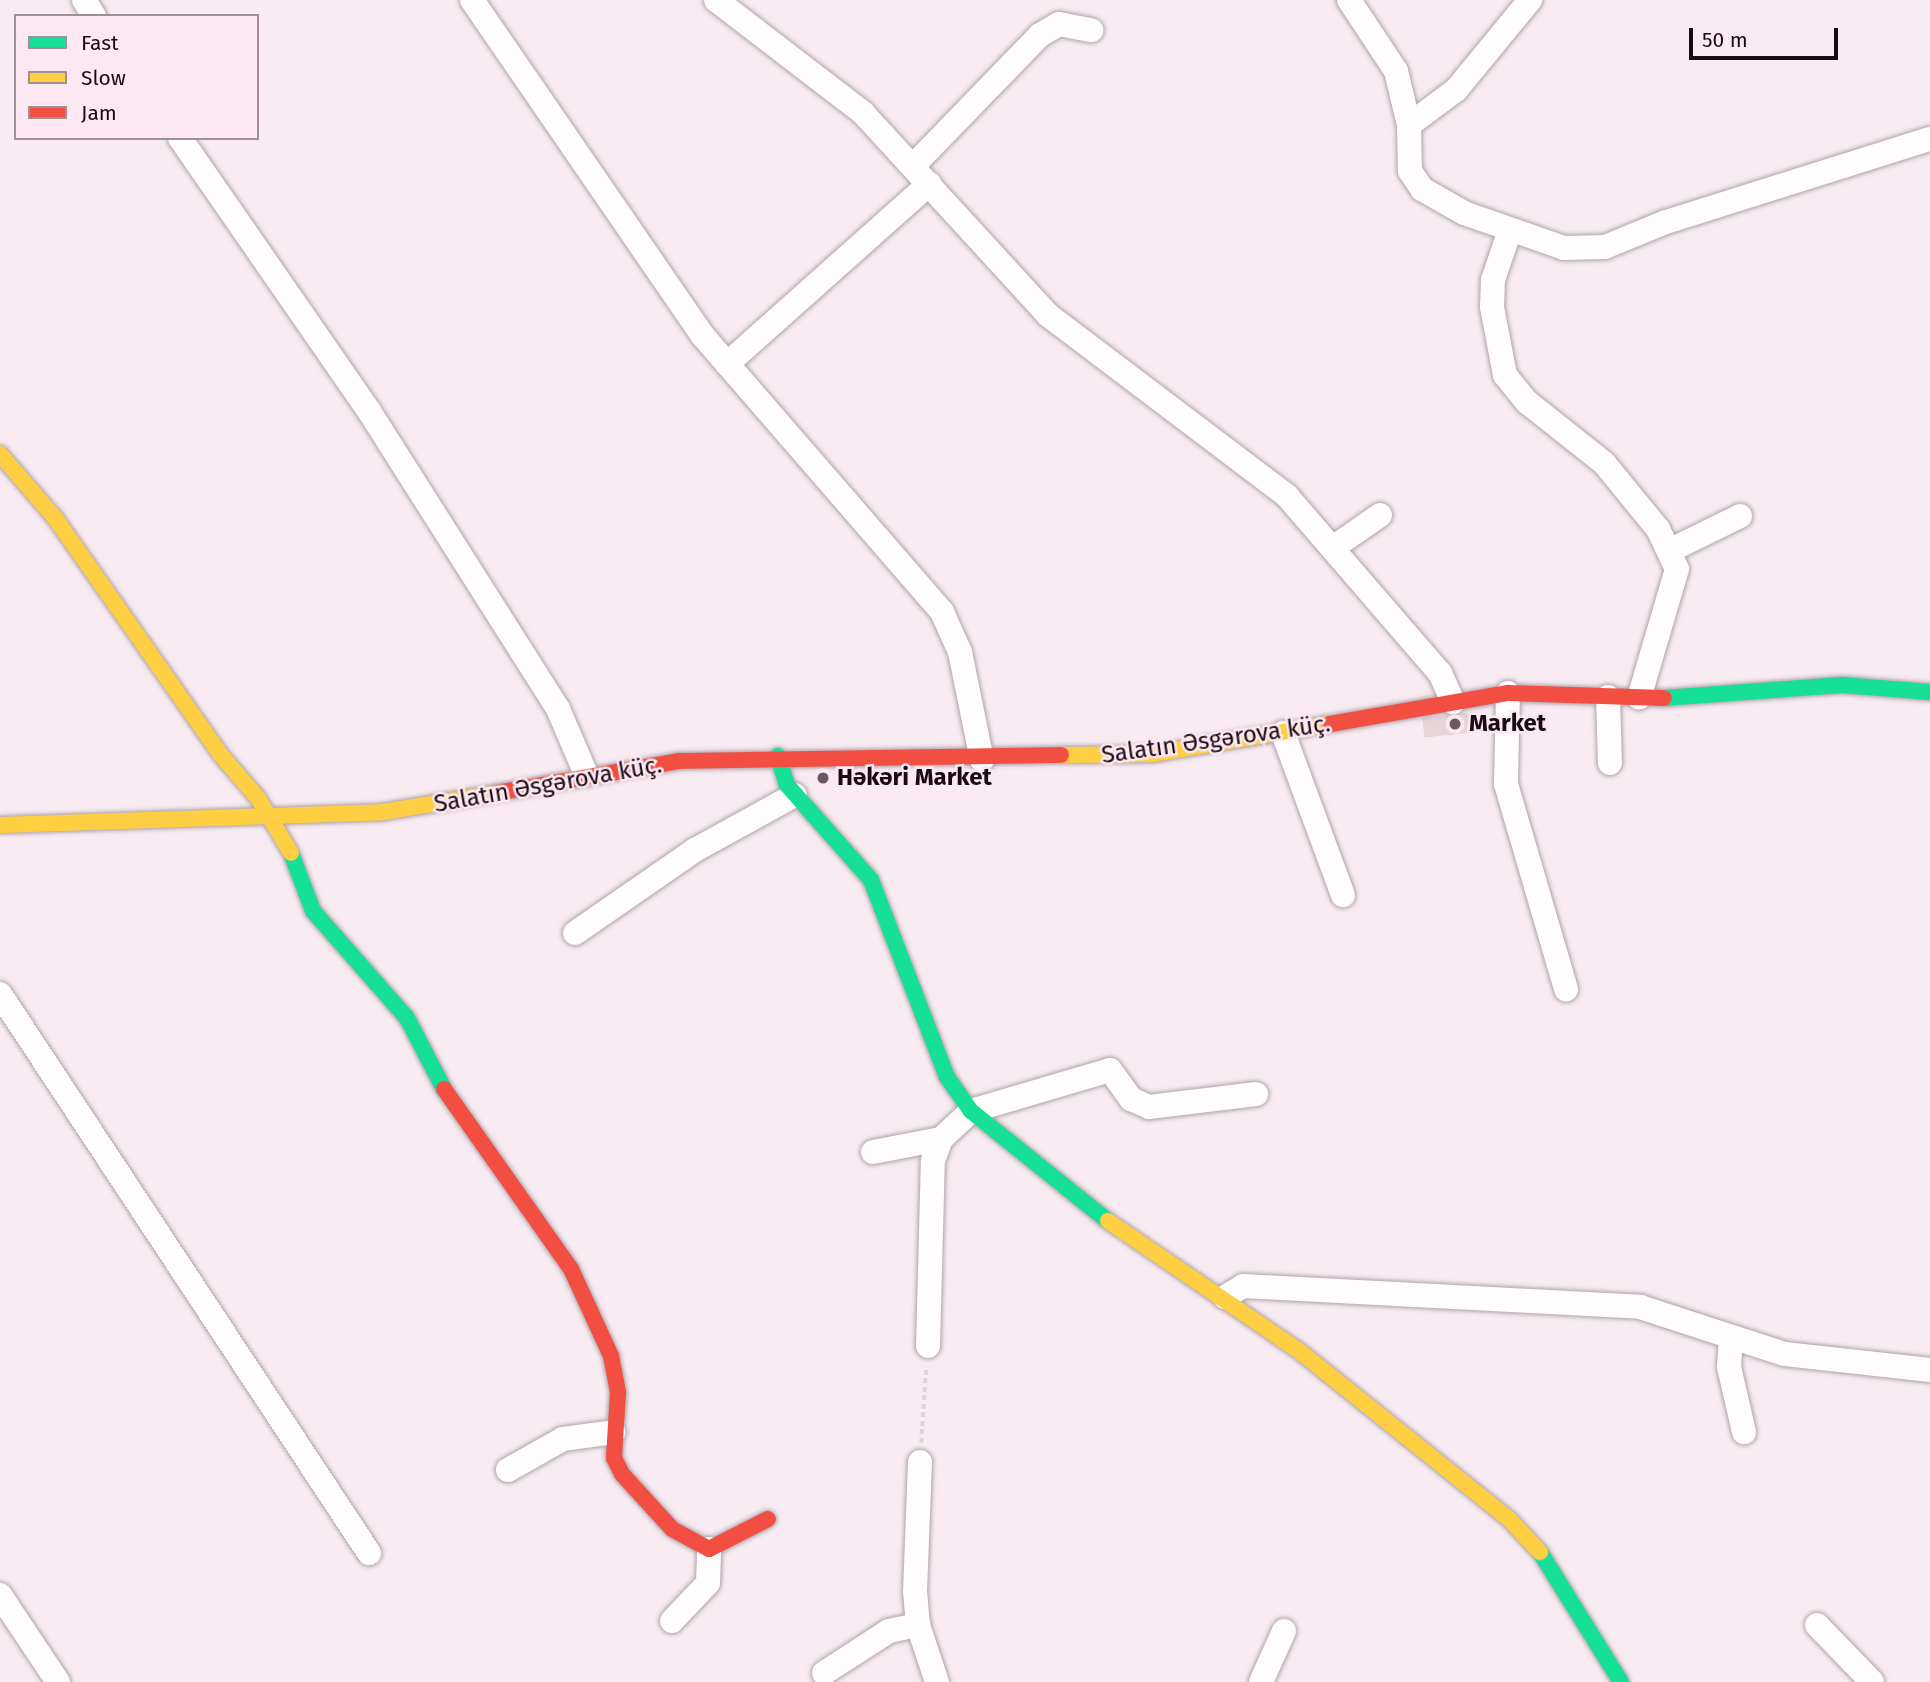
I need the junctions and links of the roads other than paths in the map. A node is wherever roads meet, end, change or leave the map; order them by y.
1 (472, 0) edge
2 (716, 0) edge
3 (1349, 0) edge
4 (1530, 0) edge
5 (1091, 30) dead end
6 (1409, 125) junction
7 (1930, 139) edge
8 (181, 140) edge
9 (921, 175) junction
10 (1510, 230) junction
11 (726, 364) junction
12 (0, 454) edge
13 (1380, 515) dead end
14 (1740, 516) dead end
15 (1334, 547) junction
16 (1671, 550) junction
17 (1930, 692) edge
18 (1508, 693) junction
19 (1608, 697) junction
20 (1639, 698) junction
21 (1454, 702) junction
22 (1283, 733) junction
23 (778, 756) junction
24 (982, 760) junction
25 (1610, 763) dead end
26 (586, 774) junction
27 (795, 795) junction
28 (274, 820) junction
29 (0, 825) edge
30 (1343, 895) dead end
31 (575, 933) dead end
32 (1566, 989) dead end
33 (0, 994) edge
34 (1256, 1094) dead end
35 (971, 1111) junction
36 (941, 1139) junction
37 (873, 1152) dead end
38 (1226, 1297) junction
39 (1731, 1338) junction
40 (928, 1346) road end
41 (1930, 1370) edge
42 (614, 1432) junction
43 (1744, 1432) dead end
44 (920, 1462) road end
45 (508, 1470) dead end
46 (768, 1519) dead end
47 (709, 1549) junction
48 (369, 1553) dead end
49 (0, 1595) edge
50 (672, 1621) dead end
51 (7, 1624) edge
52 (918, 1625) junction
53 (1817, 1625) dead end
54 (1284, 1631) dead end
55 (824, 1673) dead end
56 (58, 1682) edge
57 (937, 1682) edge
58 (1261, 1682) edge
59 (1621, 1682) edge
60 (1872, 1682) edge

1 - 11 street
2 - 9 street
3 - 6 street
4 - 6 street
5 - 9 street
6 - 10 street
7 - 10 street
8 - 26 street
9 - 11 street
9 - 15 street
10 - 16 street
11 - 24 street
12 - 28 street
13 - 15 street
14 - 16 street
15 - 21 street
16 - 20 street
17 - 20 street, Salatın Əsgərova küç.
18 - 19 street, Salatın Əsgərova küç.
18 - 21 street, Salatın Əsgərova küç.
18 - 32 street
19 - 20 street, Salatın Əsgərova küç.
19 - 25 street
21 - 22 street, Salatın Əsgərova küç.
22 - 24 street, Salatın Əsgərova küç.
22 - 30 street
23 - 24 street, Salatın Əsgərova küç.
23 - 26 street, Salatın Əsgərova küç.
23 - 27 street
26 - 28 street, Salatın Əsgərova küç.
27 - 31 street
27 - 35 street
28 - 29 street, Salatın Əsgərova küç.
28 - 42 street
33 - 48 street
34 - 35 street
35 - 36 street
35 - 38 street
36 - 37 street
36 - 40 street
38 - 39 street
38 - 59 street
39 - 41 street
39 - 43 street
42 - 45 street
42 - 47 street
44 - 52 street
46 - 47 street
47 - 50 street
49 - 51 street
51 - 56 street
52 - 55 street
52 - 57 street
53 - 60 street
54 - 58 street

